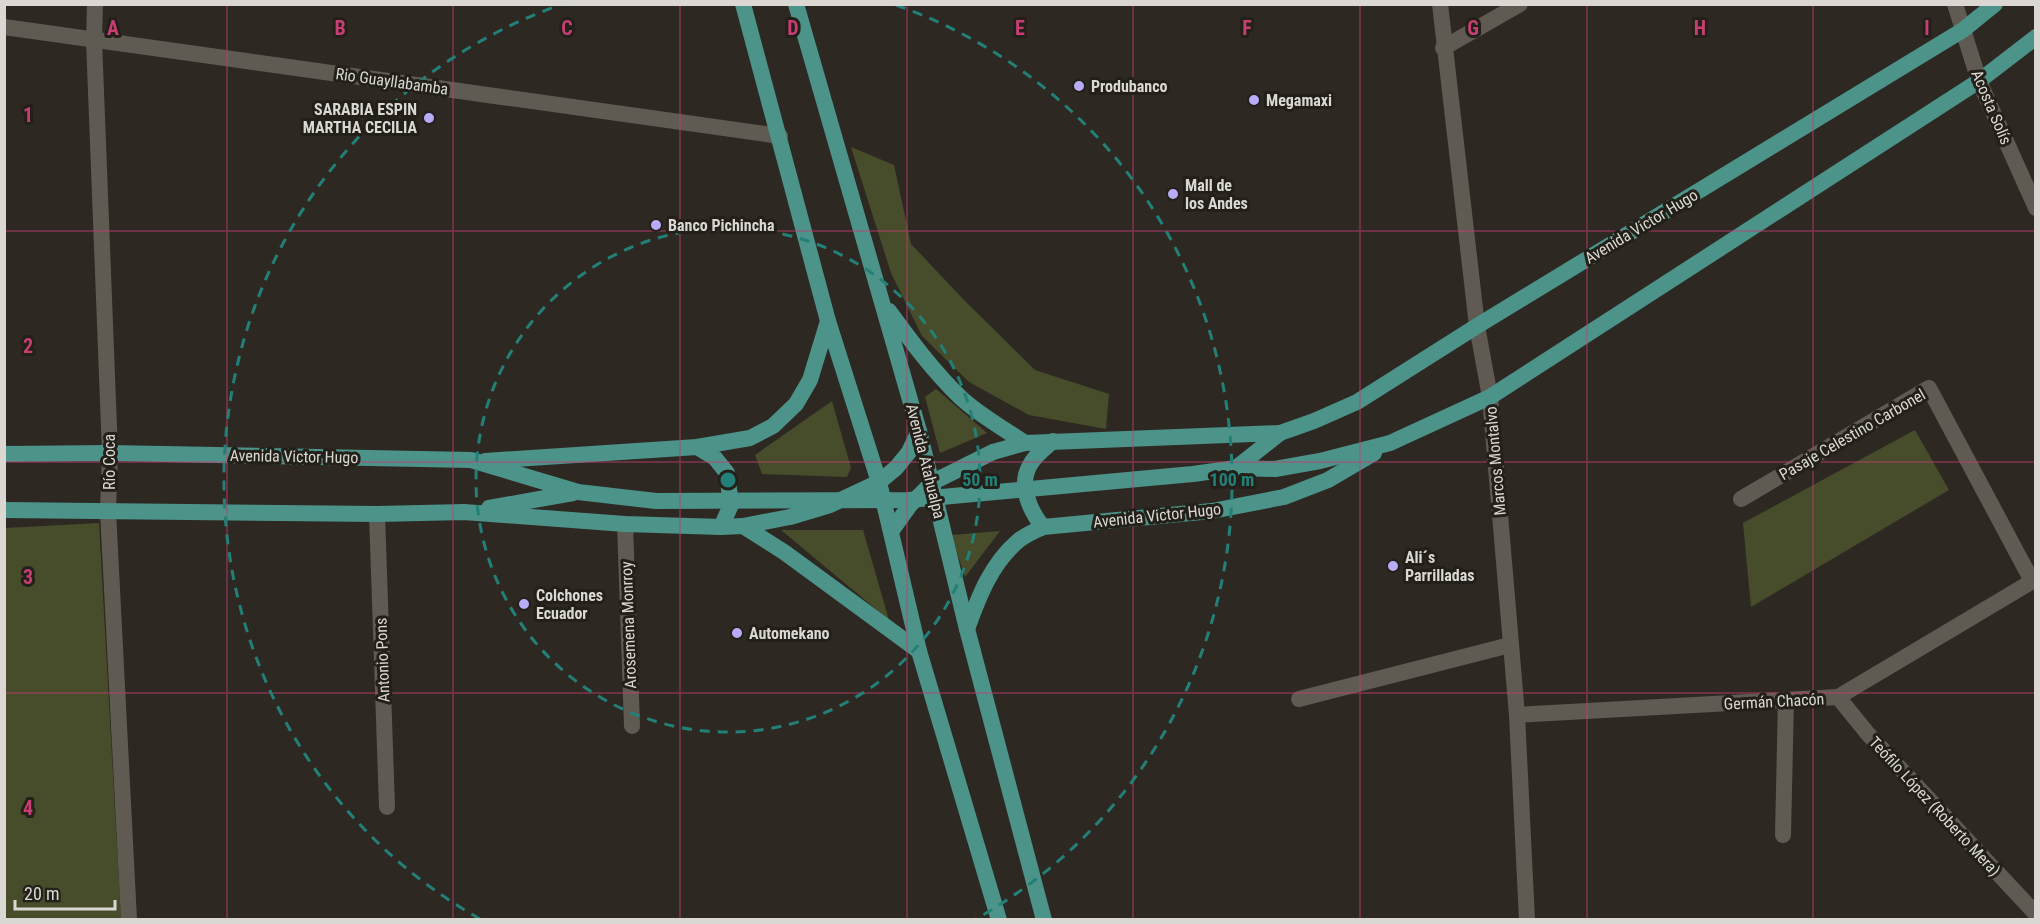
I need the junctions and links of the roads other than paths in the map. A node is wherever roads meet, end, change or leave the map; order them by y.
1 (95, 4) edge
2 (743, 4) edge
3 (796, 4) edge
4 (1440, 4) edge
5 (1520, 4) edge
6 (1955, 4) edge
7 (1995, 4) edge
8 (4, 27) edge
9 (1963, 30) junction
10 (2036, 38) edge
11 (94, 40) junction
12 (1443, 48) junction
13 (1979, 81) junction
14 (780, 136) junction
15 (2036, 208) edge
16 (882, 300) junction
17 (828, 321) junction
18 (1477, 327) junction
19 (1490, 397) junction
20 (919, 431) junction
21 (1280, 433) junction
22 (1053, 441) junction
23 (1024, 443) junction
24 (1390, 443) junction
25 (697, 447) junction
26 (110, 453) junction
27 (4, 454) edge
28 (478, 462) junction
29 (1236, 468) junction
30 (879, 482) junction
31 (933, 482) junction
32 (579, 492) junction
33 (1741, 499) dead end
34 (4, 510) edge
35 (108, 511) junction
36 (464, 512) junction
37 (377, 514) junction
38 (625, 524) junction
39 (743, 526) junction
40 (721, 527) junction
41 (1043, 527) junction
42 (892, 530) junction
43 (2034, 580) edge
44 (966, 629) junction
45 (1510, 645) junction
46 (919, 651) junction
47 (1838, 697) junction
48 (1299, 699) dead end
49 (1786, 700) junction
50 (1517, 715) junction
51 (632, 726) dead end
52 (387, 807) dead end
53 (1784, 835) dead end
54 (2036, 914) edge
55 (129, 920) edge
56 (999, 920) edge
57 (1044, 920) edge
58 (1527, 920) edge

1 - 11 street, Río Coca
2 - 14 main road
3 - 16 main road, Avenida Atahualpa
4 - 12 street, Marcos Montalvo
5 - 12 street
6 - 9 street, Acosta Solís
7 - 9 main road, Avenida Victor Hugo
8 - 11 street, Rio Guayllabamba
9 - 13 street, Acosta Solís
9 - 18 main road, Avenida Victor Hugo
10 - 13 main road, Avenida Victor Hugo
11 - 14 street, Rio Guayllabamba
11 - 26 street, Río Coca
12 - 18 street, Marcos Montalvo
13 - 15 street, Acosta Solís
13 - 19 main road, Avenida Victor Hugo
14 - 17 main road
16 - 20 main road, Avenida Atahualpa
16 - 23 main road
17 - 25 main road
17 - 30 main road
18 - 19 street, Marcos Montalvo
18 - 21 main road, Avenida Victor Hugo
19 - 24 main road, Avenida Victor Hugo
19 - 45 street, Marcos Montalvo
20 - 30 main road, Avenida Victor Hugo
20 - 31 main road, Avenida Atahualpa
21 - 22 main road, Avenida Victor Hugo
21 - 29 main road, Avenida Victor Hugo
22 - 23 main road, Avenida Victor Hugo
22 - 41 main road
23 - 31 main road, Avenida Victor Hugo
24 - 29 main road, Avenida Victor Hugo
24 - 41 main road, Avenida Victor Hugo
25 - 28 main road
25 - 40 main road
26 - 27 main road, Avenida Victor Hugo
26 - 28 main road, Avenida Victor Hugo
26 - 35 street, Río Coca
28 - 32 main road, Avenida Victor Hugo
29 - 32 main road, Avenida Victor Hugo
30 - 39 main road, Avenida Victor Hugo
30 - 42 main road
31 - 42 main road, Avenida Victor Hugo
31 - 44 main road, Avenida Atahualpa
32 - 36 main road, Avenida Victor Hugo
33 - 43 street, Pasaje Celestino Carbonel
34 - 35 main road, Avenida Victor Hugo
35 - 37 main road, Avenida Victor Hugo
35 - 55 street, Río Coca
36 - 37 main road, Avenida Victor Hugo
36 - 38 main road, Avenida Victor Hugo
37 - 52 street, Antonio Pons
38 - 40 main road, Avenida Victor Hugo
38 - 51 street, Arosemena Monrroy
39 - 40 main road, Avenida Victor Hugo
39 - 46 main road
41 - 44 main road, Avenida Victor Hugo
42 - 46 main road
43 - 47 street, Germán Chacón
44 - 57 main road, Avenida Atahualpa
45 - 48 street
45 - 50 street, Marcos Montalvo
46 - 56 main road
47 - 49 street, Germán Chacón
47 - 54 street, Teófilo López (Roberto Mera)
49 - 50 street, Germán Chacón
49 - 53 street
50 - 58 street, Marcos Montalvo

